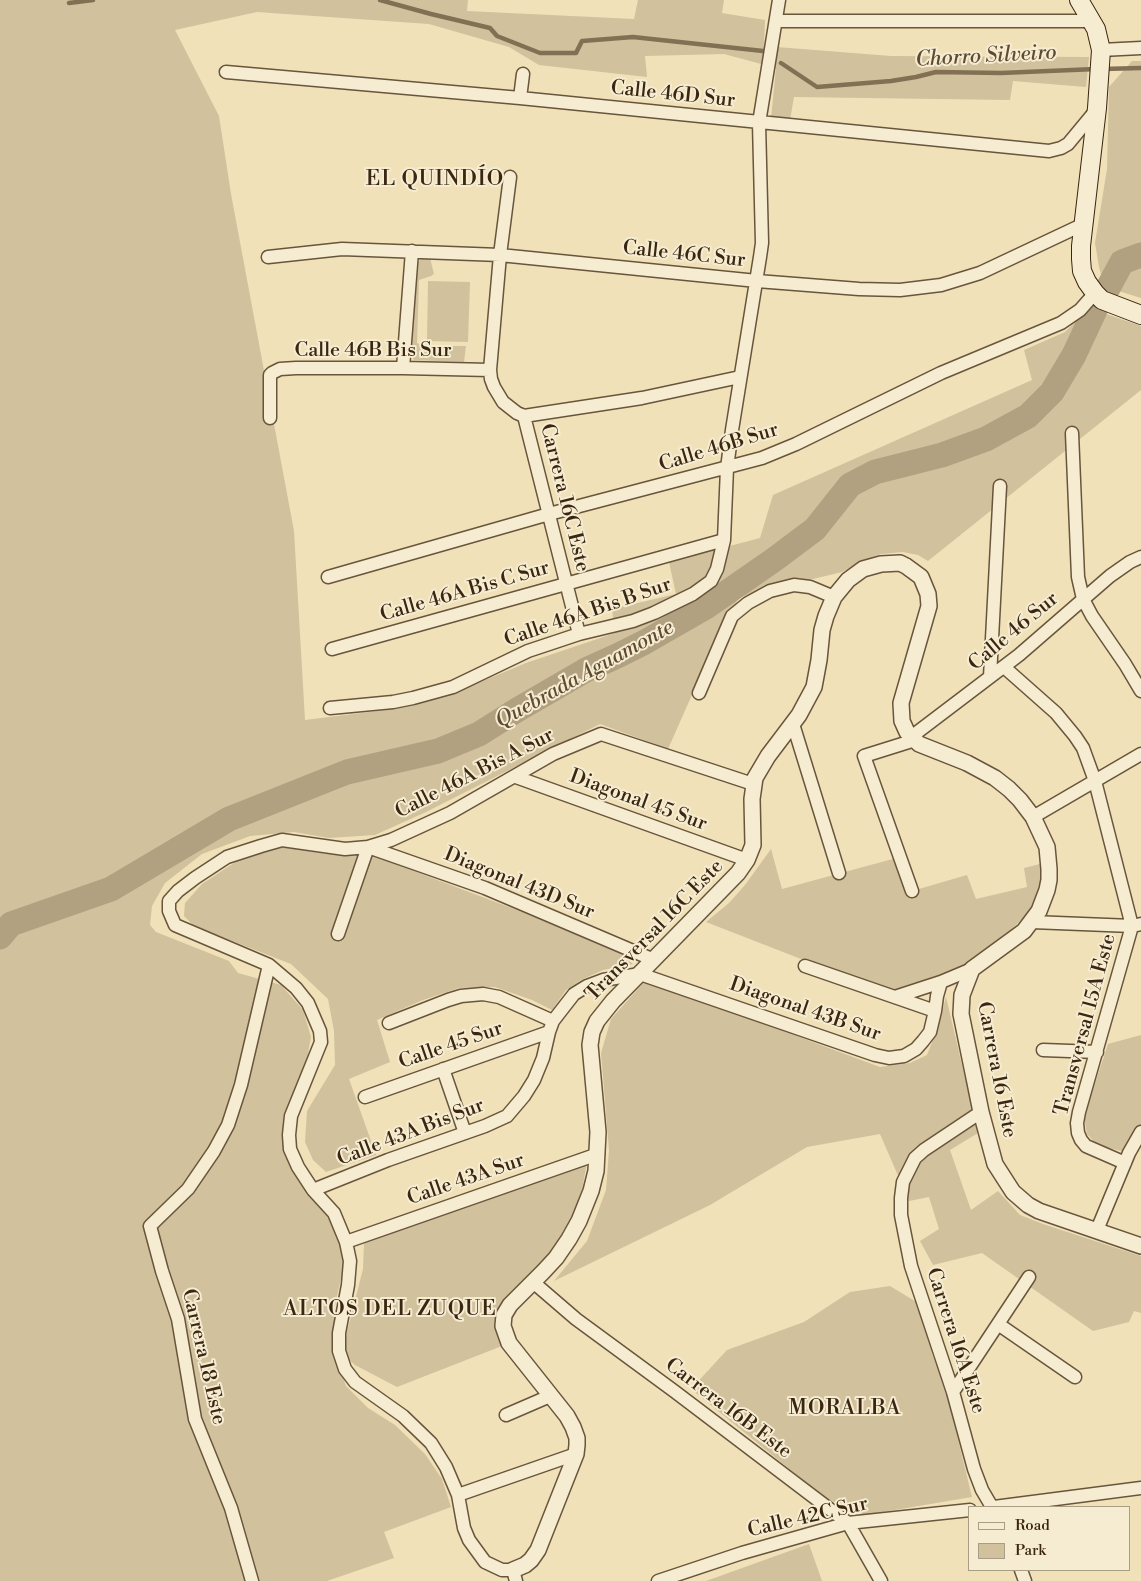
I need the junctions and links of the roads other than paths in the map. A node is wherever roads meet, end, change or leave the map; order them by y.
1 (779, 0) edge
2 (1079, 0) edge
3 (1092, 20) junction
4 (776, 21) junction
5 (1141, 48) edge
6 (1101, 55) junction
7 (226, 72) dead end
8 (523, 74) dead end
9 (520, 98) junction
10 (1097, 108) junction
11 (759, 123) junction
12 (510, 177) dead end
13 (1084, 224) junction
14 (412, 251) junction
15 (500, 255) junction
16 (268, 257) dead end
17 (757, 281) junction
18 (1095, 293) junction
19 (1141, 315) edge
20 (403, 368) junction
21 (490, 370) junction
22 (740, 377) junction
23 (524, 416) junction
24 (270, 418) dead end
25 (1072, 433) dead end
26 (727, 468) junction
27 (1000, 486) dead end
28 (549, 514) junction
29 (724, 540) junction
30 (1141, 557) edge
31 (328, 577) dead end
32 (566, 583) junction
33 (834, 598) junction
34 (1083, 600) junction
35 (579, 634) junction
36 (332, 649) dead end
37 (1004, 667) junction
38 (990, 677) junction
39 (1141, 690) edge
40 (699, 693) dead end
41 (330, 708) dead end
42 (792, 724) junction
43 (913, 739) junction
44 (1141, 754) edge
45 (516, 777) junction
46 (1095, 781) junction
47 (753, 784) junction
48 (1033, 817) junction
49 (368, 847) junction
50 (747, 860) junction
51 (839, 873) dead end
52 (912, 891) dead end
53 (1032, 922) junction
54 (1137, 925) edge
55 (338, 934) dead end
56 (654, 960) junction
57 (269, 965) junction
58 (805, 966) dead end
59 (972, 969) junction
60 (640, 974) junction
61 (941, 982) junction
62 (895, 997) junction
63 (935, 1011) junction
64 (389, 1023) dead end
65 (551, 1027) junction
66 (1043, 1050) dead end
67 (1097, 1052) junction
68 (443, 1069) junction
69 (365, 1097) dead end
70 (981, 1112) junction
71 (1141, 1132) edge
72 (465, 1133) junction
73 (598, 1154) junction
74 (1125, 1162) junction
75 (313, 1190) junction
76 (1098, 1230) junction
77 (346, 1242) junction
78 (1141, 1246) edge
79 (1029, 1277) dead end
80 (533, 1282) junction
81 (998, 1324) junction
82 (1075, 1377) dead end
83 (953, 1392) junction
84 (550, 1396) junction
85 (506, 1416) dead end
86 (576, 1454) junction
87 (1141, 1488) edge
88 (458, 1495) junction
89 (992, 1506) edge
90 (1001, 1506) edge
91 (968, 1510) edge
92 (848, 1523) junction
93 (514, 1576) edge
94 (252, 1581) edge
95 (658, 1581) edge
96 (881, 1581) edge

1 - 4 street
2 - 3 main road
3 - 4 street
3 - 6 main road
4 - 11 street
5 - 6 street
6 - 10 main road
7 - 9 street, Calle 46D Sur
8 - 9 street
9 - 11 street, Calle 46D Sur
10 - 11 street, Calle 46D Sur
10 - 13 main road
11 - 17 street
12 - 15 street, Carrera 16C Este
13 - 17 street, Calle 46C Sur
13 - 18 main road
14 - 15 street, Calle 46C Sur
14 - 16 street, Calle 46C Sur
14 - 20 street
15 - 17 street, Calle 46C Sur
15 - 21 street, Carrera 16C Este
17 - 22 street
18 - 19 main road
18 - 26 street, Calle 46B Sur
20 - 21 street, Calle 46B Bis Sur
20 - 24 street, Calle 46B Bis Sur
21 - 23 street, Carrera 16C Este
22 - 23 street
22 - 26 street
23 - 28 street, Carrera 16C Este
25 - 34 street
26 - 28 street, Calle 46B Sur
26 - 29 street
27 - 38 street
28 - 31 street, Calle 46B Sur
28 - 32 street, Carrera 16C Este
29 - 32 street, Calle 46A Bis C Sur
29 - 35 street, Calle 46A Bis B Sur
30 - 34 street, Calle 46 Sur
32 - 35 street, Carrera 16C Este
32 - 36 street, Calle 46A Bis C Sur
33 - 40 street
33 - 42 street, Transversal 16C Este
33 - 43 street
34 - 37 street, Calle 46 Sur
34 - 39 street
35 - 41 street, Calle 46A Bis B Sur
37 - 38 street, Calle 46 Sur
37 - 46 street
38 - 43 street, Calle 46 Sur
42 - 47 street, Transversal 16C Este
42 - 51 street
43 - 48 street
43 - 52 street, Calle 46 Sur
44 - 46 street
45 - 47 street, Calle 46A Bis A Sur
45 - 49 street, Calle 46A Bis A Sur
45 - 50 street, Diagonal 45 Sur
46 - 48 street
46 - 54 street
47 - 50 street, Transversal 16C Este
48 - 53 street
49 - 55 street
49 - 56 street, Diagonal 43D Sur
49 - 57 street, Calle 46A Bis A Sur
50 - 56 street, Transversal 16C Este
53 - 54 street
53 - 59 street
54 - 67 street, Transversal 15A Este
56 - 60 street, Transversal 16C Este
57 - 75 street
57 - 94 street, Carrera 18 Este
58 - 62 street
59 - 61 street
59 - 70 street, Carrera 16 Este
60 - 63 street, Diagonal 43B Sur
60 - 65 street
60 - 73 street, Transversal 16C Este
61 - 62 street
61 - 63 street, Diagonal 43B Sur
62 - 63 street
64 - 65 street
65 - 68 street, Calle 45 Sur
65 - 72 street, Calle 43A Bis Sur
66 - 67 street
67 - 74 street, Transversal 15A Este
68 - 69 street, Calle 45 Sur
68 - 72 street
70 - 76 street, Carrera 16 Este
70 - 83 street, Carrera 16A Este
71 - 74 street
72 - 75 street, Calle 43A Bis Sur
73 - 77 street, Calle 43A Sur
73 - 80 street, Transversal 16C Este
74 - 76 street
75 - 77 street
76 - 78 street, Carrera 16 Este
77 - 88 street
79 - 81 street
80 - 84 street, Transversal 16C Este
80 - 92 street, Carrera 16B Este
81 - 82 street
81 - 83 street
83 - 89 street, Carrera 16A Este
84 - 85 street
84 - 86 street, Transversal 16C Este
86 - 88 street
86 - 93 street, Transversal 16C Este
87 - 90 street
88 - 93 street
91 - 92 street, Calle 42C Sur
92 - 95 street, Calle 42C Sur
92 - 96 street, Carrera 16B Este

